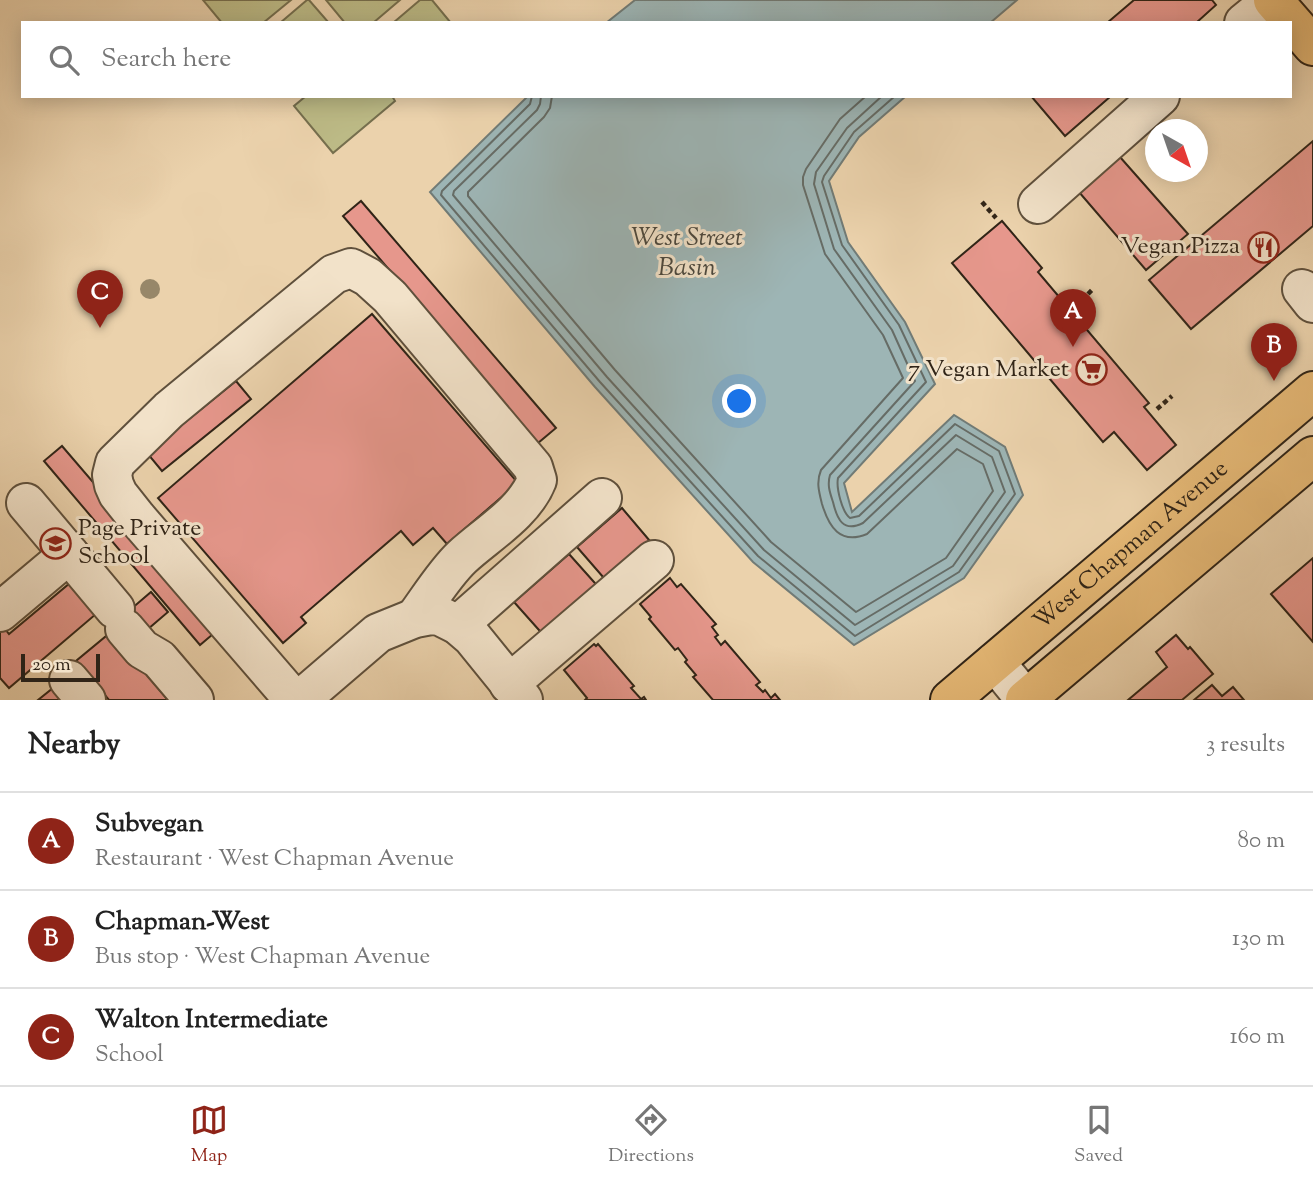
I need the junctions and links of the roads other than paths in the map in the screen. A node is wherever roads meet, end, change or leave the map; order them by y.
1 (1273, 0) edge
2 (1247, 21) edge
3 (1291, 21) edge
4 (1292, 22) edge
5 (1313, 46) edge
6 (1158, 98) edge
7 (1038, 204) dead end
8 (1313, 391) edge
9 (1313, 456) edge
10 (602, 498) dead end
11 (26, 503) dead end
12 (69, 554) junction
13 (654, 560) dead end
14 (0, 612) edge
15 (415, 618) junction
16 (458, 625) junction
17 (995, 662) junction
18 (516, 692) edge
19 (194, 700) edge
20 (295, 700) edge
21 (300, 700) edge
22 (950, 700) edge
23 (1026, 700) edge

1 - 2 street
1 - 3 main road
4 - 5 main road
6 - 7 street
8 - 17 main road, West Chapman Avenue
9 - 23 main road, West Chapman Avenue
10 - 16 street
11 - 12 street
12 - 14 street
12 - 19 street
13 - 18 street
15 - 16 street
15 - 20 street
15 - 21 street
16 - 18 street
17 - 22 main road, West Chapman Avenue
17 - 23 street

